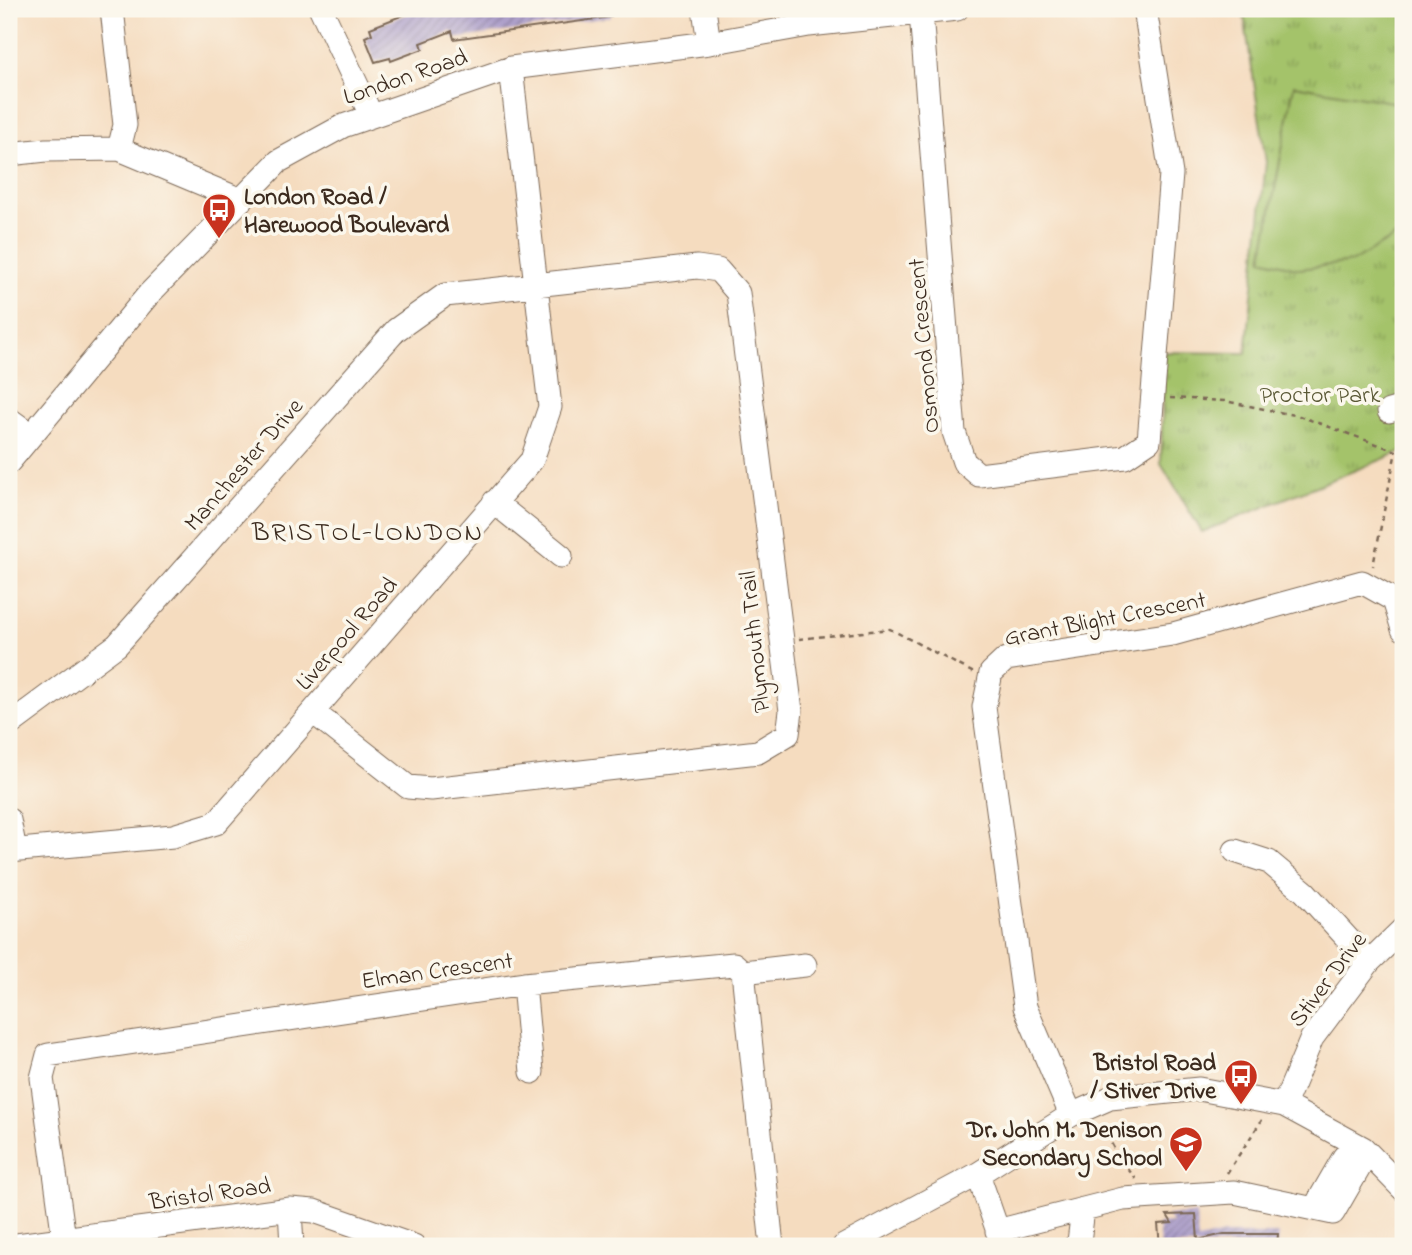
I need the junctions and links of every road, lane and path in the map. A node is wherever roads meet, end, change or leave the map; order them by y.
1 (112, 9) edge
2 (321, 9) edge
3 (704, 9) edge
4 (826, 9) edge
5 (957, 9) edge
6 (1145, 9) edge
7 (922, 13) junction
8 (809, 25) junction
9 (709, 43) junction
10 (511, 68) junction
11 (371, 116) junction
12 (119, 149) junction
13 (9, 154) edge
14 (241, 200) junction
15 (536, 286) junction
16 (1151, 396) junction
17 (9, 419) edge
18 (31, 435) junction
19 (9, 462) edge
20 (494, 502) junction
21 (561, 556) dead end
22 (1369, 586) junction
23 (1403, 629) edge
24 (782, 641) junction
25 (989, 681) junction
26 (313, 712) junction
27 (9, 725) edge
28 (9, 820) edge
29 (12, 851) edge
30 (1235, 851) dead end
31 (1403, 929) edge
32 (1369, 962) junction
33 (805, 965) dead end
34 (743, 972) junction
35 (524, 984) junction
36 (532, 1072) dead end
37 (1284, 1105) junction
38 (1071, 1115) junction
39 (1263, 1119) dead end
40 (1102, 1126) dead end
41 (1363, 1148) junction
42 (978, 1174) junction
43 (1403, 1189) edge
44 (1213, 1193) junction
45 (1152, 1197) junction
46 (290, 1209) junction
47 (1083, 1209) junction
48 (1000, 1239) edge
49 (65, 1243) edge
50 (9, 1246) edge
51 (292, 1246) edge
52 (414, 1246) edge
53 (772, 1246) edge
54 (844, 1246) edge
55 (1075, 1246) edge

1 - 12 street
2 - 11 street
3 - 9 street
4 - 8 street
5 - 7 street, London Road
6 - 16 street, Osmond Crescent
7 - 8 street, London Road
7 - 16 street, Osmond Crescent
8 - 9 street, London Road
9 - 10 street, London Road
10 - 11 street, London Road
10 - 15 street, Liverpool Road
11 - 14 street, London Road
12 - 13 street
12 - 14 street
14 - 18 street, London Road
15 - 20 street, Liverpool Road
15 - 24 street, Plymouth Trail
15 - 27 street, Manchester Drive
16 - 22 path
17 - 18 street
18 - 19 street, London Road
20 - 21 street
20 - 26 street, Liverpool Road
22 - 23 street
22 - 25 street, Grant Blight Crescent
24 - 25 path
24 - 26 street, Plymouth Trail
25 - 38 street, Grant Blight Crescent
26 - 29 street, Liverpool Road
28 - 29 street
30 - 32 street
31 - 32 street, Stiver Drive
32 - 37 street, Stiver Drive
33 - 34 street, Elman Crescent
34 - 35 street, Elman Crescent
34 - 53 street
35 - 36 street
35 - 49 street, Elman Crescent
37 - 38 street
37 - 41 street
38 - 42 street
39 - 44 path
40 - 45 path
41 - 43 street
41 - 44 street
42 - 48 street
42 - 54 street
44 - 45 street
45 - 47 street
46 - 49 street, Bristol Road
46 - 51 street
46 - 52 street, Bristol Road
47 - 48 street
47 - 55 street
49 - 50 street, Bristol Road

